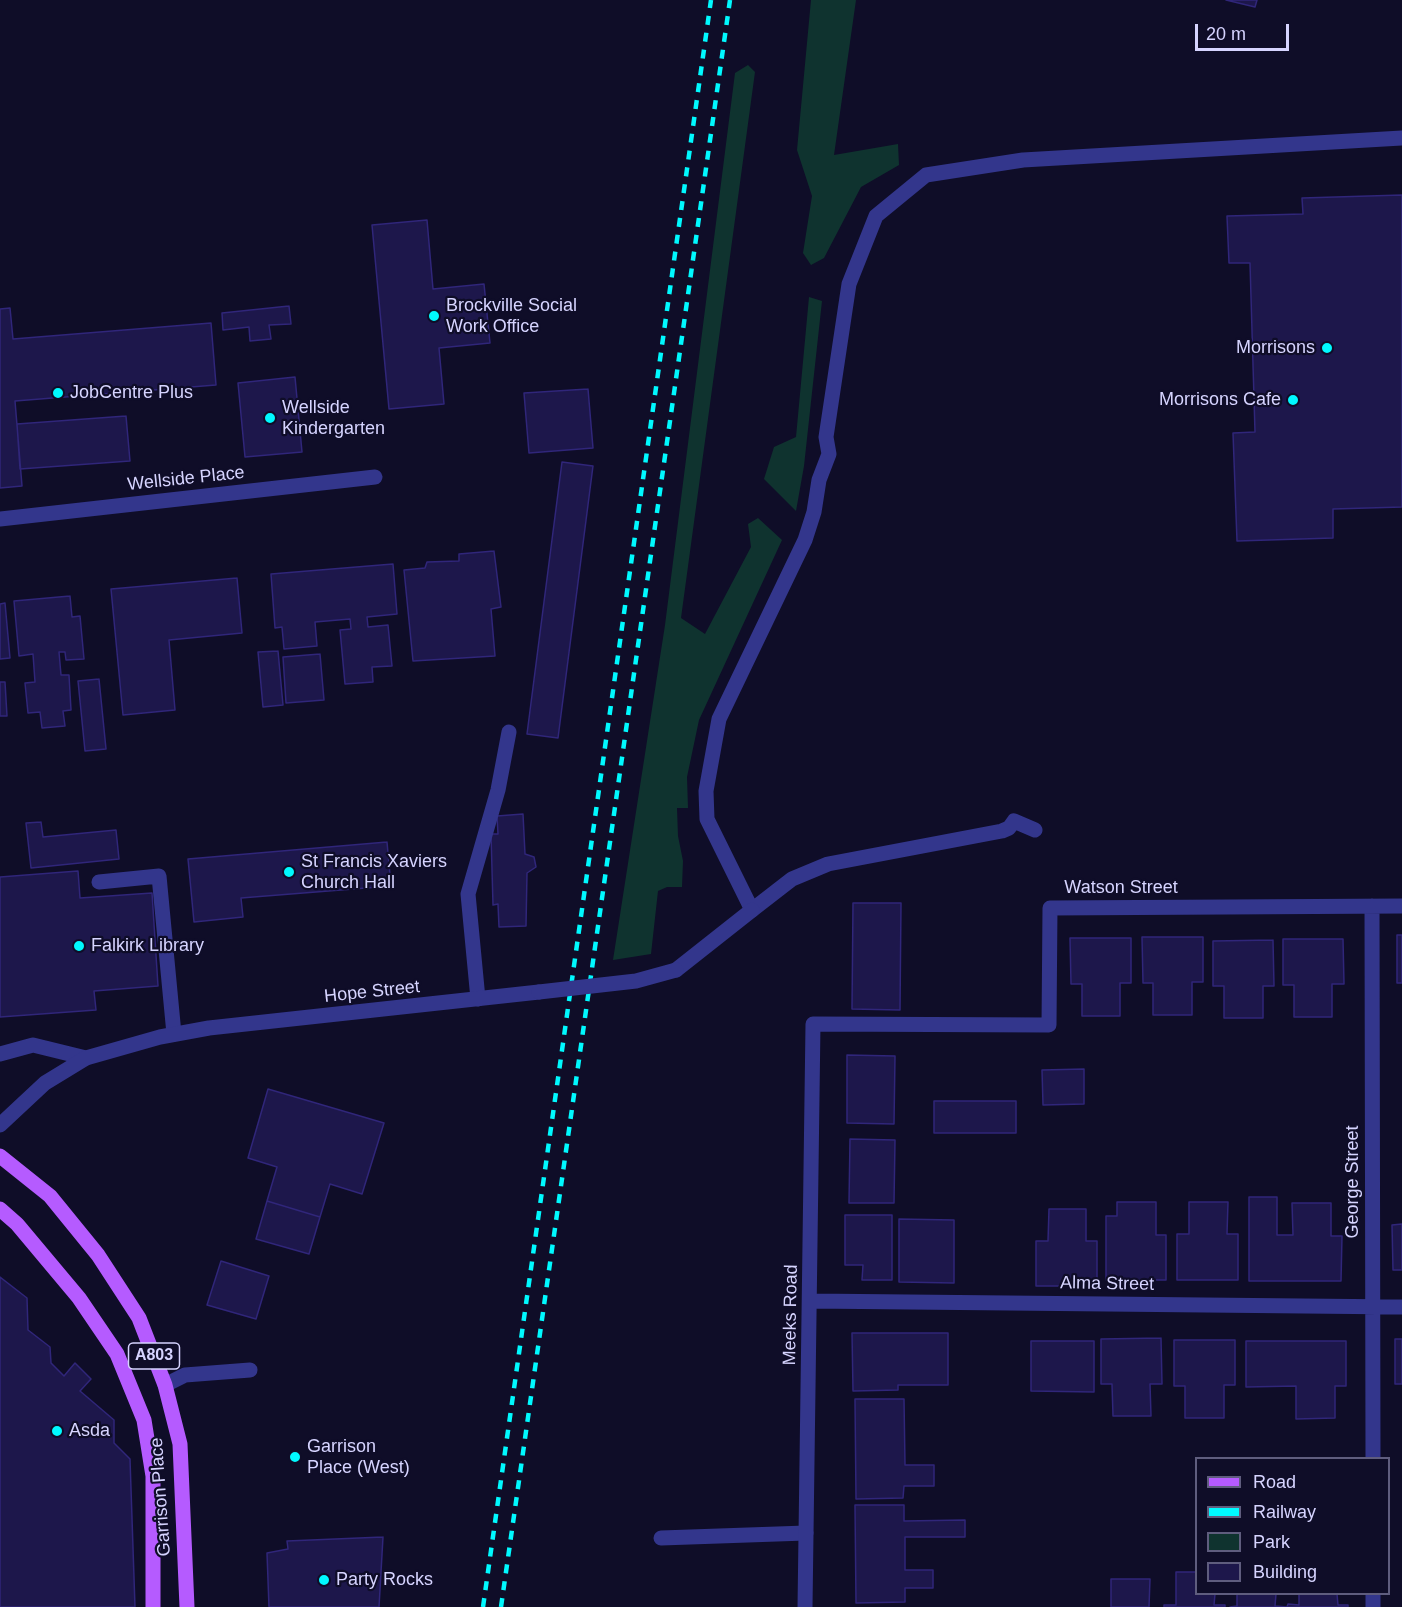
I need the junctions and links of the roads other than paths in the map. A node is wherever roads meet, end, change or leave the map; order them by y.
1 (1402, 138) edge
2 (375, 477) dead end
3 (0, 519) edge
4 (509, 732) dead end
5 (1035, 830) dead end
6 (99, 882) dead end
7 (1372, 906) junction
8 (1402, 906) edge
9 (752, 910) junction
10 (478, 999) junction
11 (813, 1024) joint
12 (174, 1034) junction
13 (0, 1054) edge
14 (86, 1058) junction
15 (0, 1125) edge
16 (0, 1156) edge
17 (0, 1209) edge
18 (811, 1300) junction
19 (1373, 1306) junction
20 (1402, 1306) edge
21 (250, 1370) dead end
22 (165, 1385) junction
23 (1373, 1457) edge
24 (806, 1533) junction
25 (661, 1538) dead end
26 (153, 1607) edge
27 (187, 1607) edge
28 (805, 1607) edge

1 - 9 street
2 - 3 street, Wellside Place
4 - 10 street
5 - 9 street, Hope Street
6 - 12 street
7 - 8 street, Watson Street
7 - 11 street, Watson Street
7 - 19 street, George Street
9 - 10 street, Hope Street, bridge
10 - 12 street, Hope Street
11 - 18 street, Meeks Road
12 - 14 street, Hope Street
13 - 14 street
14 - 15 street, Hope Street
16 - 22 main road, Garrison Place / A803
17 - 26 main road, Garrison Place / A803
18 - 19 street, Alma Street
18 - 24 street, Meeks Road
19 - 20 street, Alma Street
19 - 23 street, George Street
21 - 22 street
22 - 27 main road, Garrison Place / A803
24 - 25 street
24 - 28 street, Meeks Road

